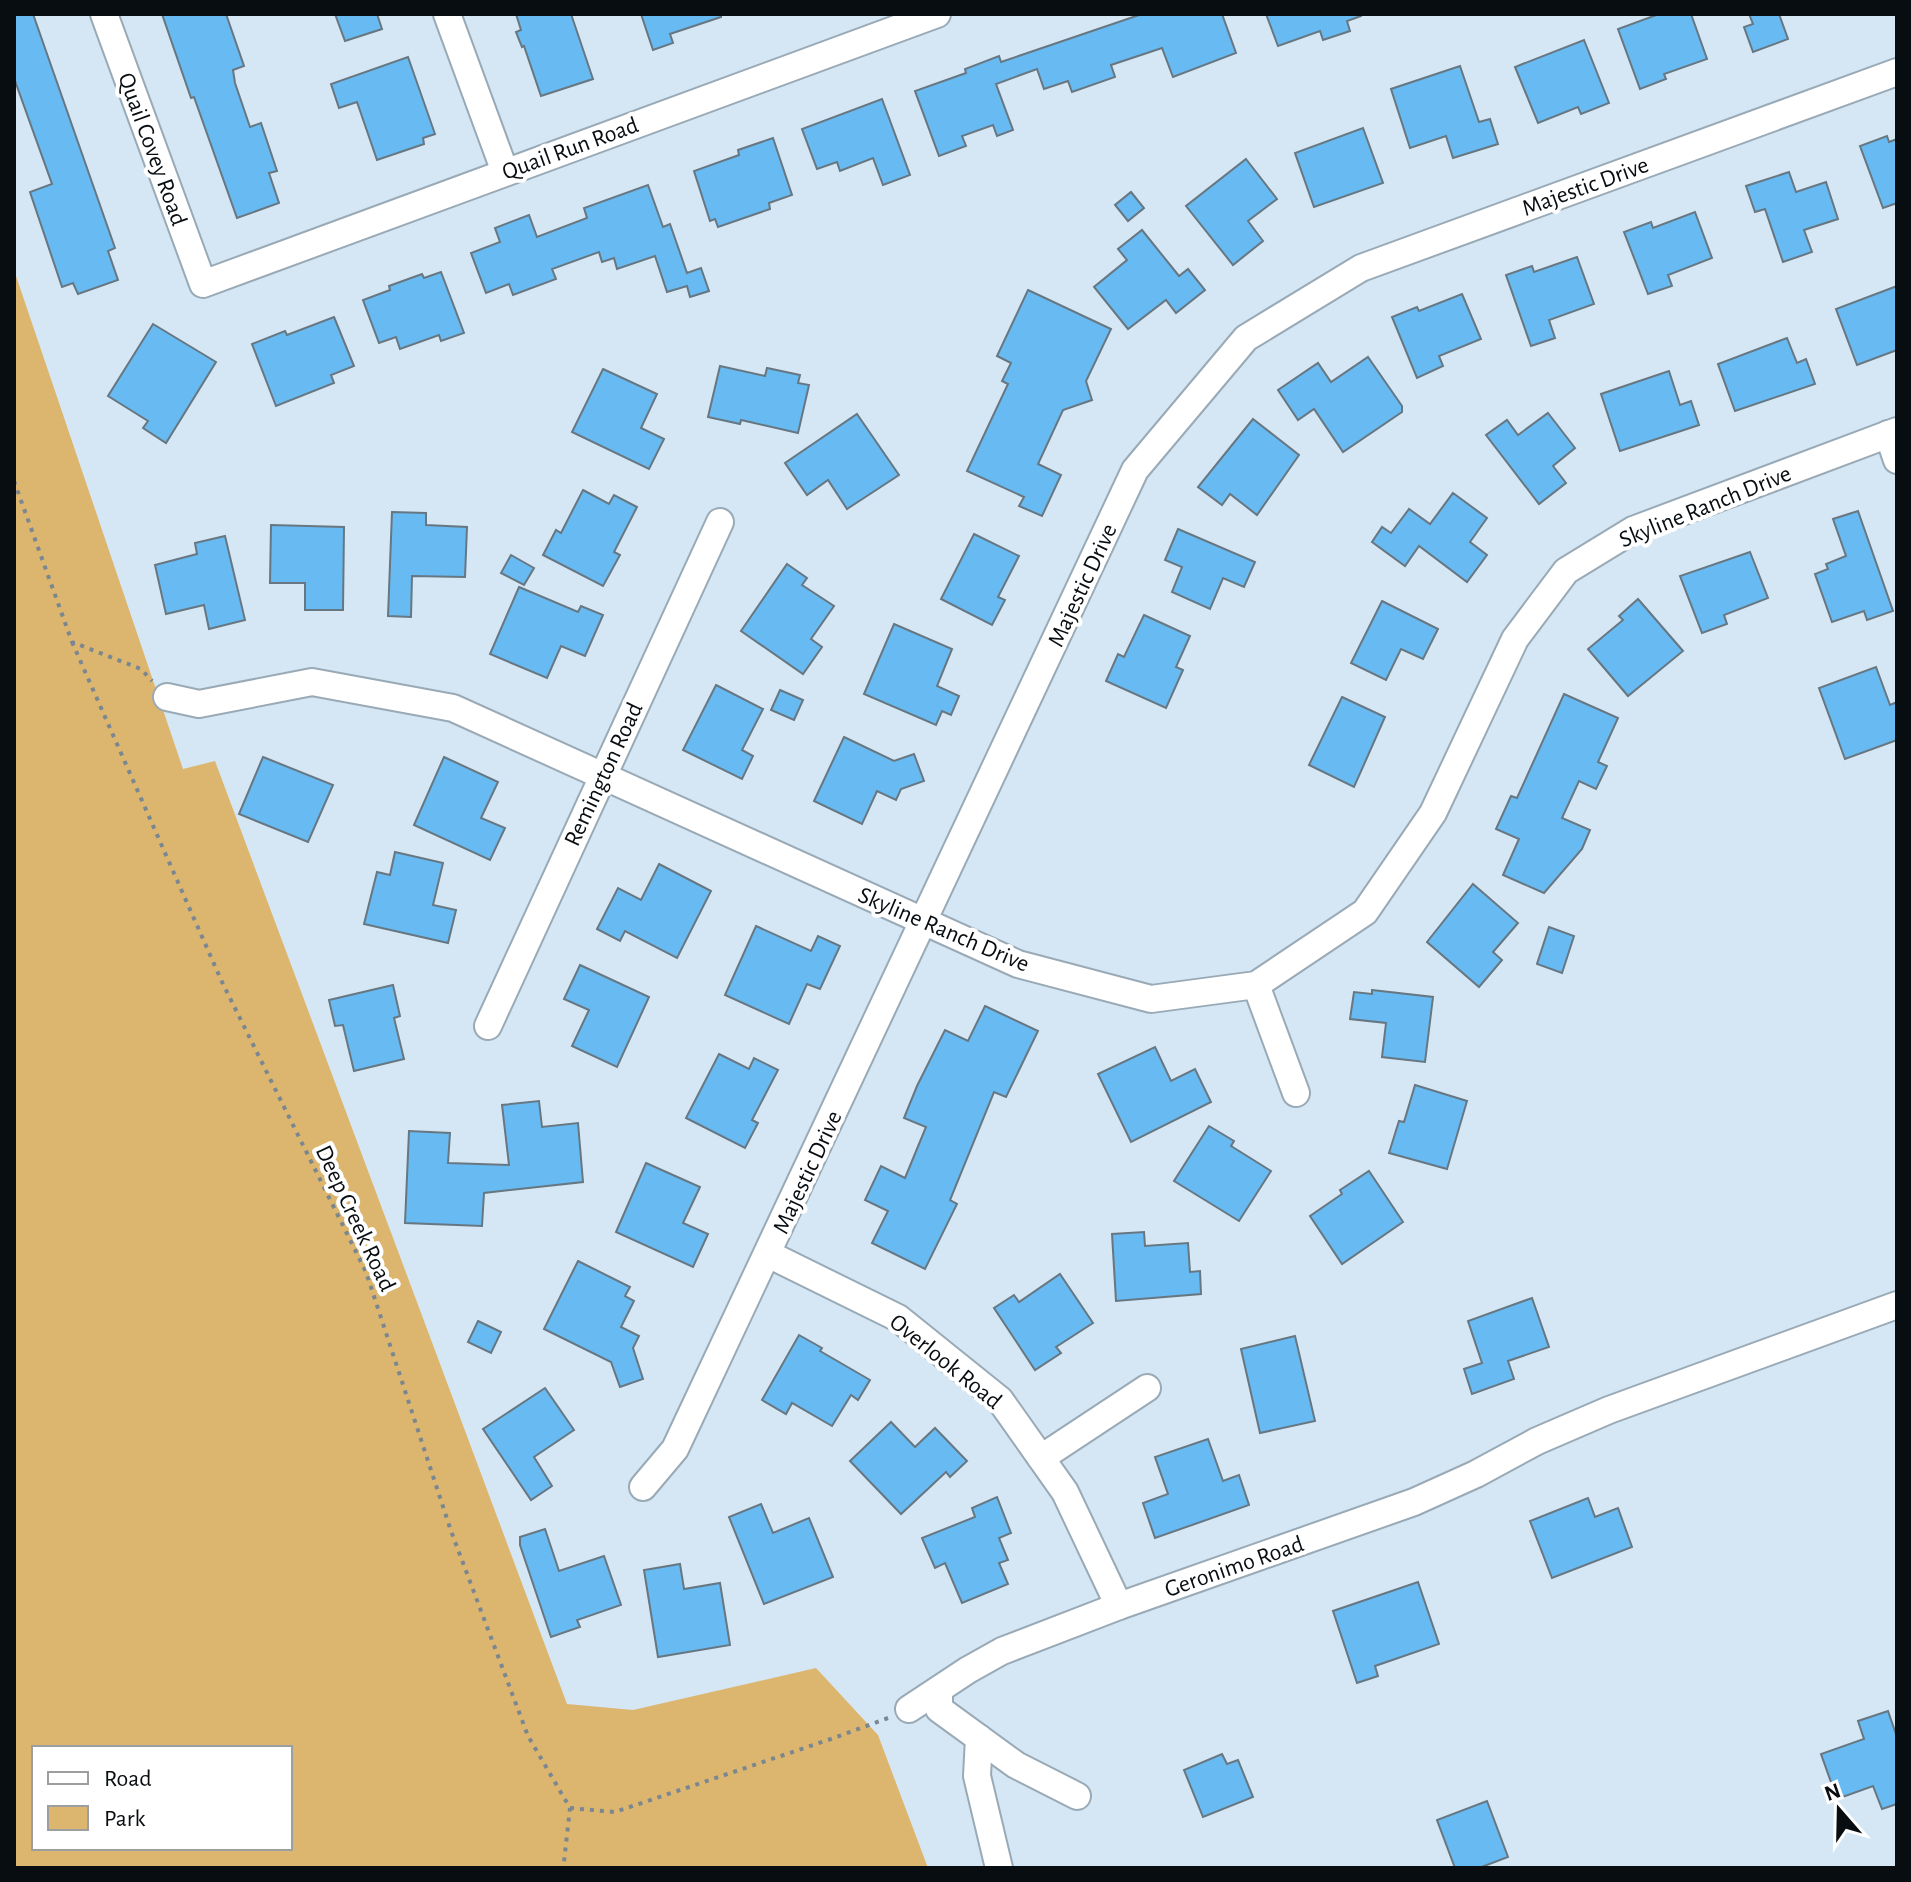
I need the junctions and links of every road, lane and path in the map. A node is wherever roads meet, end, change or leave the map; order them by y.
1 (104, 14) edge
2 (447, 14) edge
3 (937, 14) edge
4 (1897, 72) edge
5 (505, 172) junction
6 (203, 284) joint
7 (1892, 433) edge
8 (1897, 460) edge
9 (14, 481) edge
10 (720, 522) dead end
11 (72, 642) junction
12 (167, 697) joint
13 (602, 776) junction
14 (925, 922) junction
15 (1256, 985) junction
16 (488, 1026) dead end
17 (1296, 1093) dead end
18 (768, 1254) junction
19 (1897, 1305) edge
20 (1147, 1388) dead end
21 (1041, 1458) junction
22 (643, 1487) dead end
23 (1119, 1606) junction
24 (939, 1691) junction
25 (909, 1709) joint
26 (979, 1738) junction
27 (1077, 1796) dead end
28 (570, 1808) junction
29 (567, 1868) edge
30 (999, 1868) edge

1 - 6 street, Quail Covey Road
2 - 5 street
3 - 5 street, Quail Run Road
4 - 14 street, Majestic Drive
5 - 6 street, Quail Run Road
7 - 8 street
7 - 15 street, Skyline Ranch Drive
9 - 11 path, Deep Creek Road
10 - 13 street, Remington Road
11 - 12 path
11 - 28 path, Deep Creek Road
12 - 13 street, Skyline Ranch Drive
13 - 14 street, Skyline Ranch Drive
13 - 16 street, Remington Road
14 - 15 street, Skyline Ranch Drive
14 - 18 street, Majestic Drive
15 - 17 street
18 - 21 street, Overlook Road
18 - 22 street, Majestic Drive
19 - 23 street, Geronimo Road
20 - 21 street
21 - 23 street, Overlook Road
23 - 24 street, Geronimo Road
24 - 25 street, Geronimo Road
24 - 26 street
25 - 28 path
26 - 27 street
26 - 30 street
28 - 29 path

